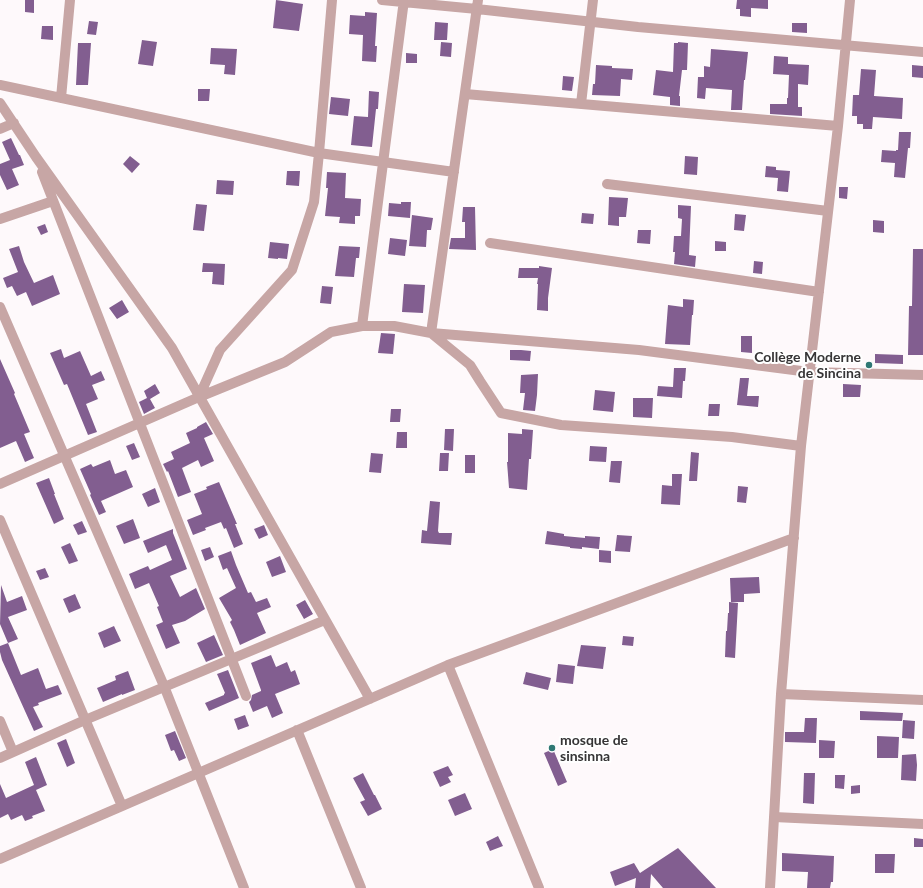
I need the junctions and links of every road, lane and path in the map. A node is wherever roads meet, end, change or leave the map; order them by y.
1 (70, 0) edge
2 (332, 0) edge
3 (382, 0) edge
4 (593, 0) edge
5 (850, 0) edge
6 (404, 1) edge
7 (478, 4) edge
8 (591, 22) junction
9 (845, 45) junction
10 (923, 52) edge
11 (0, 85) edge
12 (465, 94) junction
13 (61, 98) junction
14 (0, 103) edge
15 (581, 104) junction
16 (14, 123) junction
17 (838, 126) junction
18 (0, 129) edge
19 (319, 153) junction
20 (36, 157) junction
21 (383, 162) junction
22 (454, 172) junction
23 (607, 184) dead end
24 (53, 201) junction
25 (828, 211) junction
26 (0, 219) edge
27 (490, 244) dead end
28 (819, 292) junction
29 (0, 307) edge
30 (362, 326) junction
31 (431, 333) junction
32 (810, 372) junction
33 (923, 376) edge
34 (199, 397) junction
35 (140, 423) junction
36 (801, 446) junction
37 (64, 456) junction
38 (0, 484) edge
39 (0, 520) edge
40 (794, 538) junction
41 (325, 620) junction
42 (232, 659) junction
43 (448, 665) junction
44 (164, 686) junction
45 (781, 694) junction
46 (246, 696) dead end
47 (370, 699) junction
48 (923, 700) edge
49 (85, 720) junction
50 (0, 721) edge
51 (297, 730) junction
52 (13, 752) junction
53 (0, 758) edge
54 (199, 773) junction
55 (122, 806) junction
56 (774, 817) junction
57 (923, 824) edge
58 (0, 859) edge
59 (244, 888) edge
60 (361, 888) edge
61 (539, 888) edge
62 (770, 888) edge

1 - 13 street
2 - 19 street
3 - 6 street
4 - 8 street
5 - 9 street
6 - 7 street
6 - 21 street
7 - 8 street
7 - 12 street
8 - 9 street
8 - 15 street
9 - 10 street
9 - 17 street
11 - 13 street
12 - 15 street
12 - 22 street
13 - 19 street
14 - 16 street
15 - 17 street
16 - 18 street
16 - 20 street
17 - 25 street
19 - 21 street
19 - 34 street
20 - 24 street
20 - 34 street
21 - 22 street
21 - 30 street
22 - 31 street
23 - 25 street
24 - 26 street
24 - 35 street
25 - 28 street
27 - 28 street
28 - 32 street
29 - 37 street
30 - 31 street
30 - 34 street
31 - 32 street
31 - 36 street
32 - 33 street
32 - 36 street
34 - 35 street
34 - 41 street
35 - 37 street
35 - 42 street
36 - 40 street
37 - 38 street
37 - 44 street
39 - 49 street
40 - 43 street
40 - 45 street
41 - 42 street
41 - 47 street
42 - 44 street
42 - 46 street
43 - 47 street
43 - 61 street
44 - 49 street
44 - 54 street
45 - 48 street
45 - 56 street
47 - 51 street
49 - 52 street
49 - 55 street
50 - 52 street
51 - 54 street
51 - 60 street
52 - 53 street
54 - 55 street
54 - 59 street
55 - 58 street
56 - 57 street
56 - 62 street

